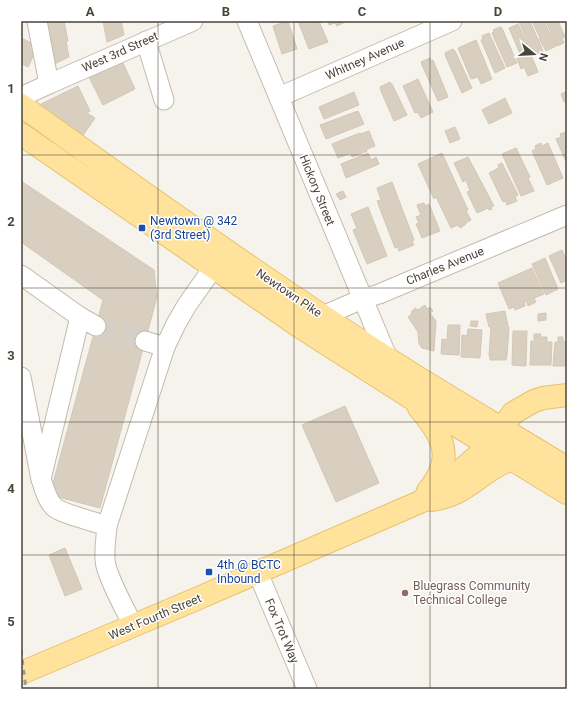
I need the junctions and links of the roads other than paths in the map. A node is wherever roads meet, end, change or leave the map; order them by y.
1 (37, 21) edge
2 (193, 21) edge
3 (248, 21) edge
4 (452, 21) edge
5 (146, 41) junction
6 (48, 84) junction
7 (21, 97) edge
8 (278, 97) junction
9 (164, 100) dead end
10 (21, 104) edge
11 (21, 134) edge
12 (567, 215) edge
13 (213, 268) junction
14 (21, 275) edge
15 (362, 299) junction
16 (323, 316) junction
17 (145, 341) tunnel mouth
18 (165, 347) junction
19 (388, 359) junction
20 (21, 377) edge
21 (567, 395) edge
22 (408, 396) junction
23 (496, 437) junction
24 (511, 459) junction
25 (567, 468) edge
26 (41, 479) junction
27 (567, 493) edge
28 (420, 502) junction
29 (107, 526) junction
30 (258, 573) junction
31 (133, 626) junction
32 (21, 673) edge
33 (307, 689) edge

1 - 6 street
2 - 5 street, West 3rd Street
3 - 8 street, Hickory Street
4 - 8 street, Whitney Avenue
5 - 6 street, West 3rd Street
5 - 9 street
6 - 7 street, West 3rd Street
8 - 15 street, Hickory Street
10 - 16 main road, Newtown Pike
11 - 13 main road, Newtown Pike
12 - 15 street, Charles Avenue
13 - 18 street
13 - 22 main road, Newtown Pike
14 - 26 street
15 - 16 street, Charles Avenue
15 - 19 street, Hickory Street
16 - 19 main road, Newtown Pike
17 - 18 street
18 - 29 street
19 - 23 main road, Newtown Pike
20 - 26 street
21 - 23 main road, West Fourth Street
22 - 23 main road, Newtown Pike
22 - 28 main road, West Fourth Street
23 - 24 main road, Newtown Pike
23 - 25 main road, Newtown Pike
23 - 28 main road, West Fourth Street
24 - 27 main road, Newtown Pike
24 - 28 main road, West Fourth Street
26 - 29 street
28 - 30 main road, West Fourth Street
29 - 31 street
30 - 31 main road, West Fourth Street
30 - 33 street, Fox Trot Way
31 - 32 main road, West Fourth Street

